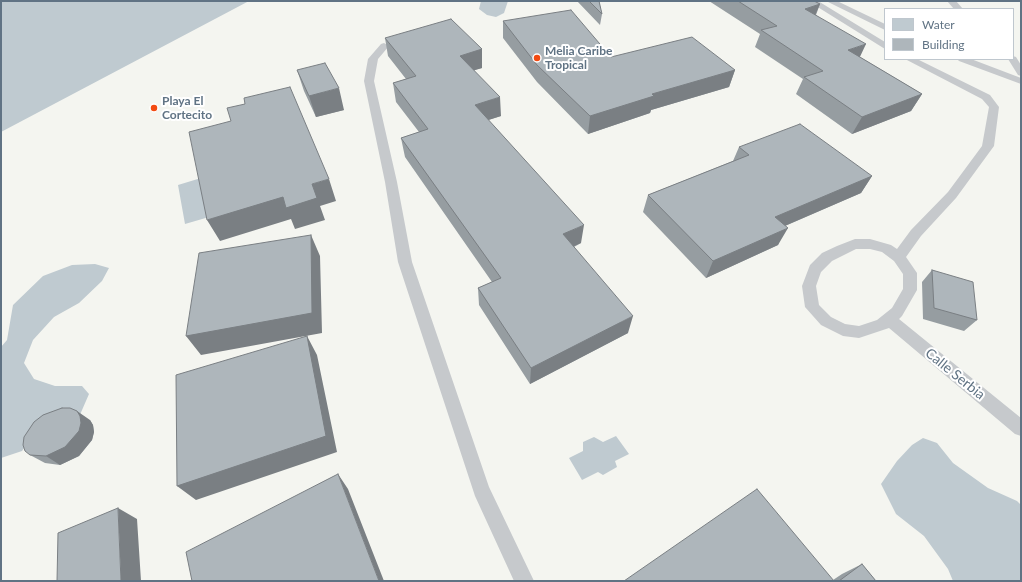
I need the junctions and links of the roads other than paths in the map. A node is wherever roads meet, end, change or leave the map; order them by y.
1 (812, 1) edge
2 (830, 1) edge
3 (884, 27) edge
4 (884, 45) edge
5 (384, 46) edge
6 (912, 60) edge
7 (965, 60) edge
8 (1014, 60) edge
9 (1021, 73) edge
10 (1021, 81) edge
11 (898, 257) junction
12 (889, 319) junction
13 (1021, 428) edge
14 (524, 581) edge

1 - 4 lane
2 - 3 lane
5 - 14 lane
6 - 11 lane
7 - 10 lane
8 - 9 lane
11 - 12 lane
11 - 12 lane
12 - 13 lane, Calle Serbia

